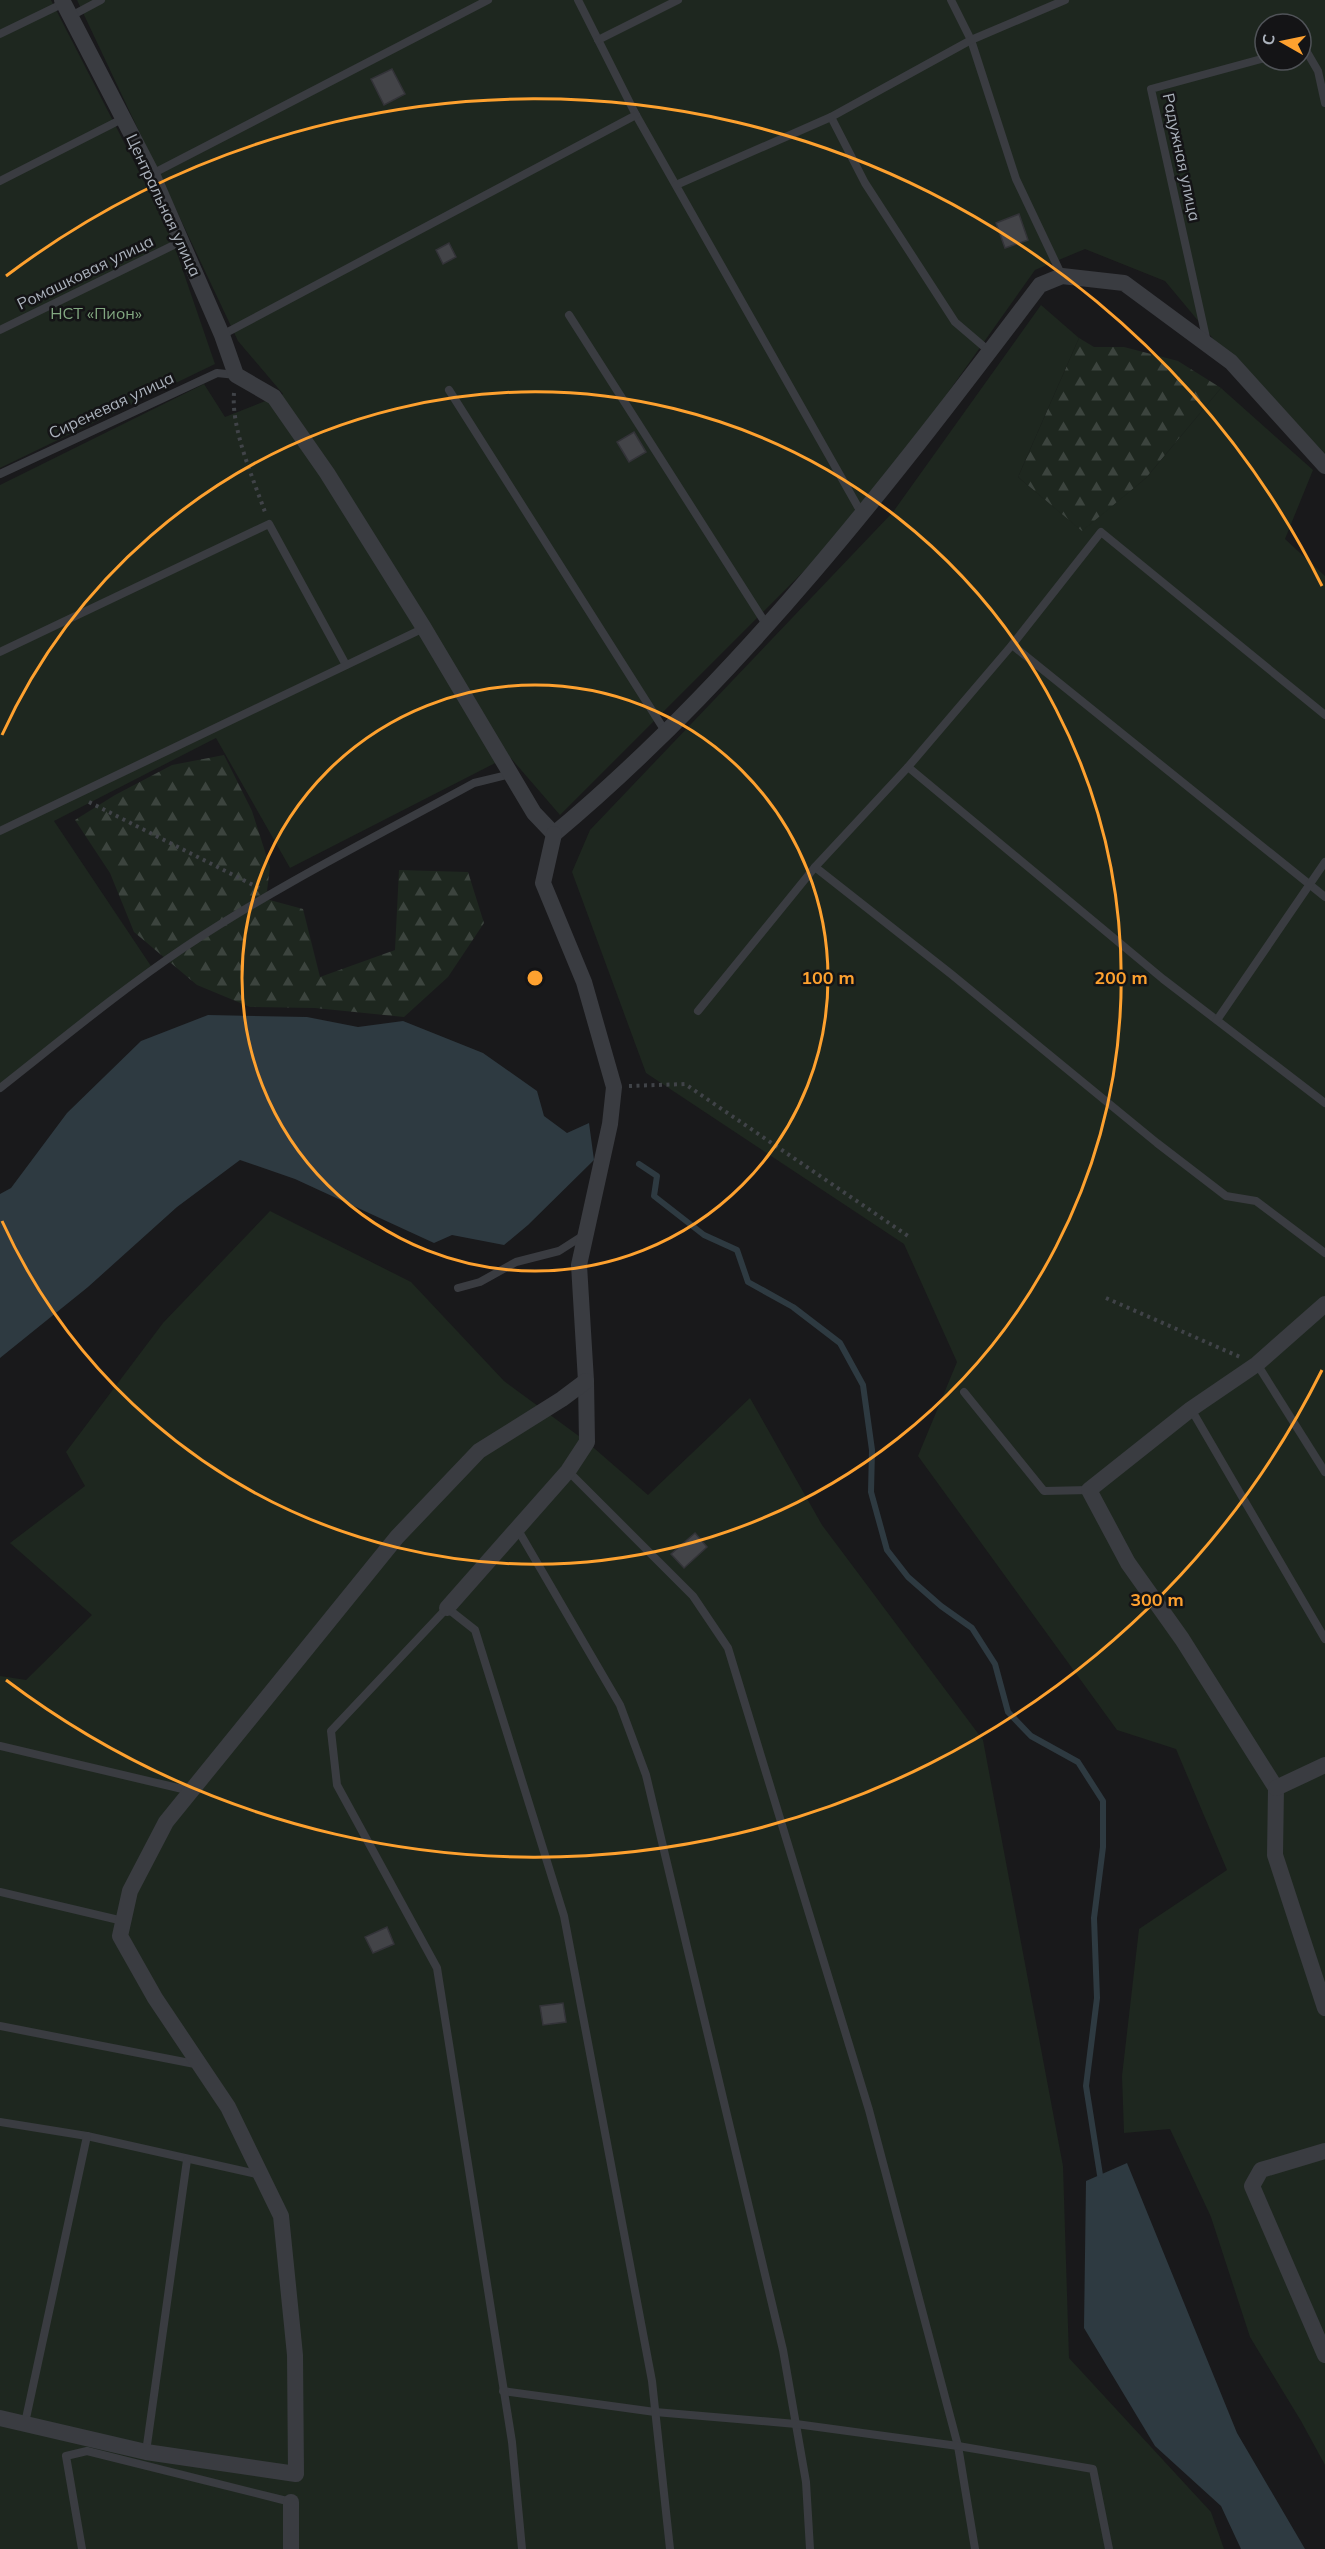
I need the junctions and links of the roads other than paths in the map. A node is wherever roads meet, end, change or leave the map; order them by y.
1 (101, 0) edge
2 (488, 0) edge
3 (578, 0) edge
4 (678, 0) edge
5 (951, 0) edge
6 (1065, 0) edge
7 (66, 6) edge
8 (0, 34) edge
9 (598, 40) junction
10 (971, 40) junction
11 (1253, 61) edge
12 (1313, 62) edge
13 (1325, 103) edge
14 (636, 114) junction
15 (831, 117) junction
16 (124, 118) junction
17 (153, 174) junction
18 (0, 181) edge
19 (676, 185) junction
20 (182, 240) junction
21 (1062, 276) junction
22 (569, 315) dead end
23 (0, 330) edge
24 (222, 335) junction
25 (1208, 345) junction
26 (989, 351) junction
27 (236, 375) junction
28 (449, 390) dead end
29 (1325, 466) edge
30 (0, 474) edge
31 (862, 514) junction
32 (766, 624) junction
33 (424, 628) junction
34 (1012, 645) junction
35 (0, 652) edge
36 (346, 665) junction
37 (1325, 715) edge
38 (665, 731) junction
39 (908, 767) junction
40 (511, 774) junction
41 (0, 831) edge
42 (554, 834) junction
43 (1325, 862) edge
44 (815, 867) junction
45 (1309, 883) junction
46 (1325, 897) edge
47 (699, 1011) dead end
48 (1217, 1020) junction
49 (0, 1088) edge
50 (1325, 1103) edge
51 (586, 1233) junction
52 (1325, 1253) edge
53 (458, 1288) dead end
54 (1325, 1304) edge
55 (1257, 1364) junction
56 (586, 1381) junction
57 (964, 1392) dead end
58 (1191, 1409) junction
59 (568, 1471) junction
60 (1325, 1472) edge
61 (1089, 1490) junction
62 (518, 1530) junction
63 (447, 1608) junction
64 (1325, 1639) edge
65 (0, 1746) edge
66 (1325, 1765) edge
67 (1276, 1788) junction
68 (191, 1791) junction
69 (0, 1892) edge
70 (123, 1921) junction
71 (1325, 2008) edge
72 (0, 2026) edge
73 (201, 2066) junction
74 (0, 2122) edge
75 (87, 2136) junction
76 (1325, 2151) edge
77 (186, 2160) junction
78 (261, 2175) junction
79 (1325, 2355) edge
80 (503, 2391) junction
81 (655, 2412) junction
82 (0, 2418) edge
83 (25, 2423) junction
84 (796, 2424) junction
85 (958, 2446) junction
86 (146, 2452) junction
87 (291, 2502) joint
88 (82, 2549) edge
89 (291, 2549) edge
90 (522, 2549) edge
91 (670, 2549) edge
92 (810, 2549) edge
93 (975, 2549) edge
94 (1109, 2549) edge

1 - 7 lane
2 - 17 lane
3 - 9 lane
4 - 9 lane
5 - 10 lane
6 - 10 lane
7 - 8 lane
7 - 16 street, Центральная улица
9 - 14 lane
10 - 15 lane
10 - 21 lane
11 - 25 lane, Радужная улица
12 - 13 lane
14 - 19 lane
14 - 24 lane
15 - 19 lane
15 - 26 lane
16 - 17 street, Центральная улица
16 - 18 lane
17 - 20 street, Центральная улица
19 - 31 lane
20 - 23 lane, Ромашковая улица
20 - 24 street, Центральная улица
21 - 25 street
21 - 26 street
22 - 32 lane
24 - 27 street, Центральная улица
25 - 29 street
26 - 31 street
27 - 30 lane, Сиреневая улица
27 - 33 street
28 - 38 lane
31 - 32 street
32 - 38 street
33 - 36 lane
33 - 40 street
34 - 37 lane
34 - 39 lane
34 - 45 lane
35 - 36 lane
36 - 41 lane
38 - 42 street
39 - 44 lane
39 - 48 lane
40 - 42 street
40 - 49 lane
42 - 51 street
43 - 45 lane
44 - 47 lane
44 - 52 lane
45 - 46 lane
45 - 48 lane
48 - 50 lane
51 - 53 lane
51 - 56 street
54 - 55 street
55 - 58 street
55 - 60 lane
56 - 59 street
56 - 68 street
57 - 61 lane
58 - 61 street
58 - 64 lane
59 - 62 street
59 - 85 lane
61 - 67 street
62 - 63 street
62 - 84 lane
63 - 80 lane
63 - 81 lane
65 - 68 lane
66 - 67 street
67 - 71 street
68 - 70 street
69 - 70 lane
70 - 73 street
72 - 73 lane
73 - 78 street
74 - 75 lane
75 - 77 lane
75 - 83 lane
76 - 79 street
77 - 78 lane
77 - 86 lane
78 - 86 street
80 - 81 lane
80 - 90 lane
81 - 84 lane
81 - 91 lane
82 - 83 street
83 - 86 street
84 - 85 lane
84 - 92 lane
85 - 93 lane
85 - 94 lane
87 - 88 lane
87 - 89 street

